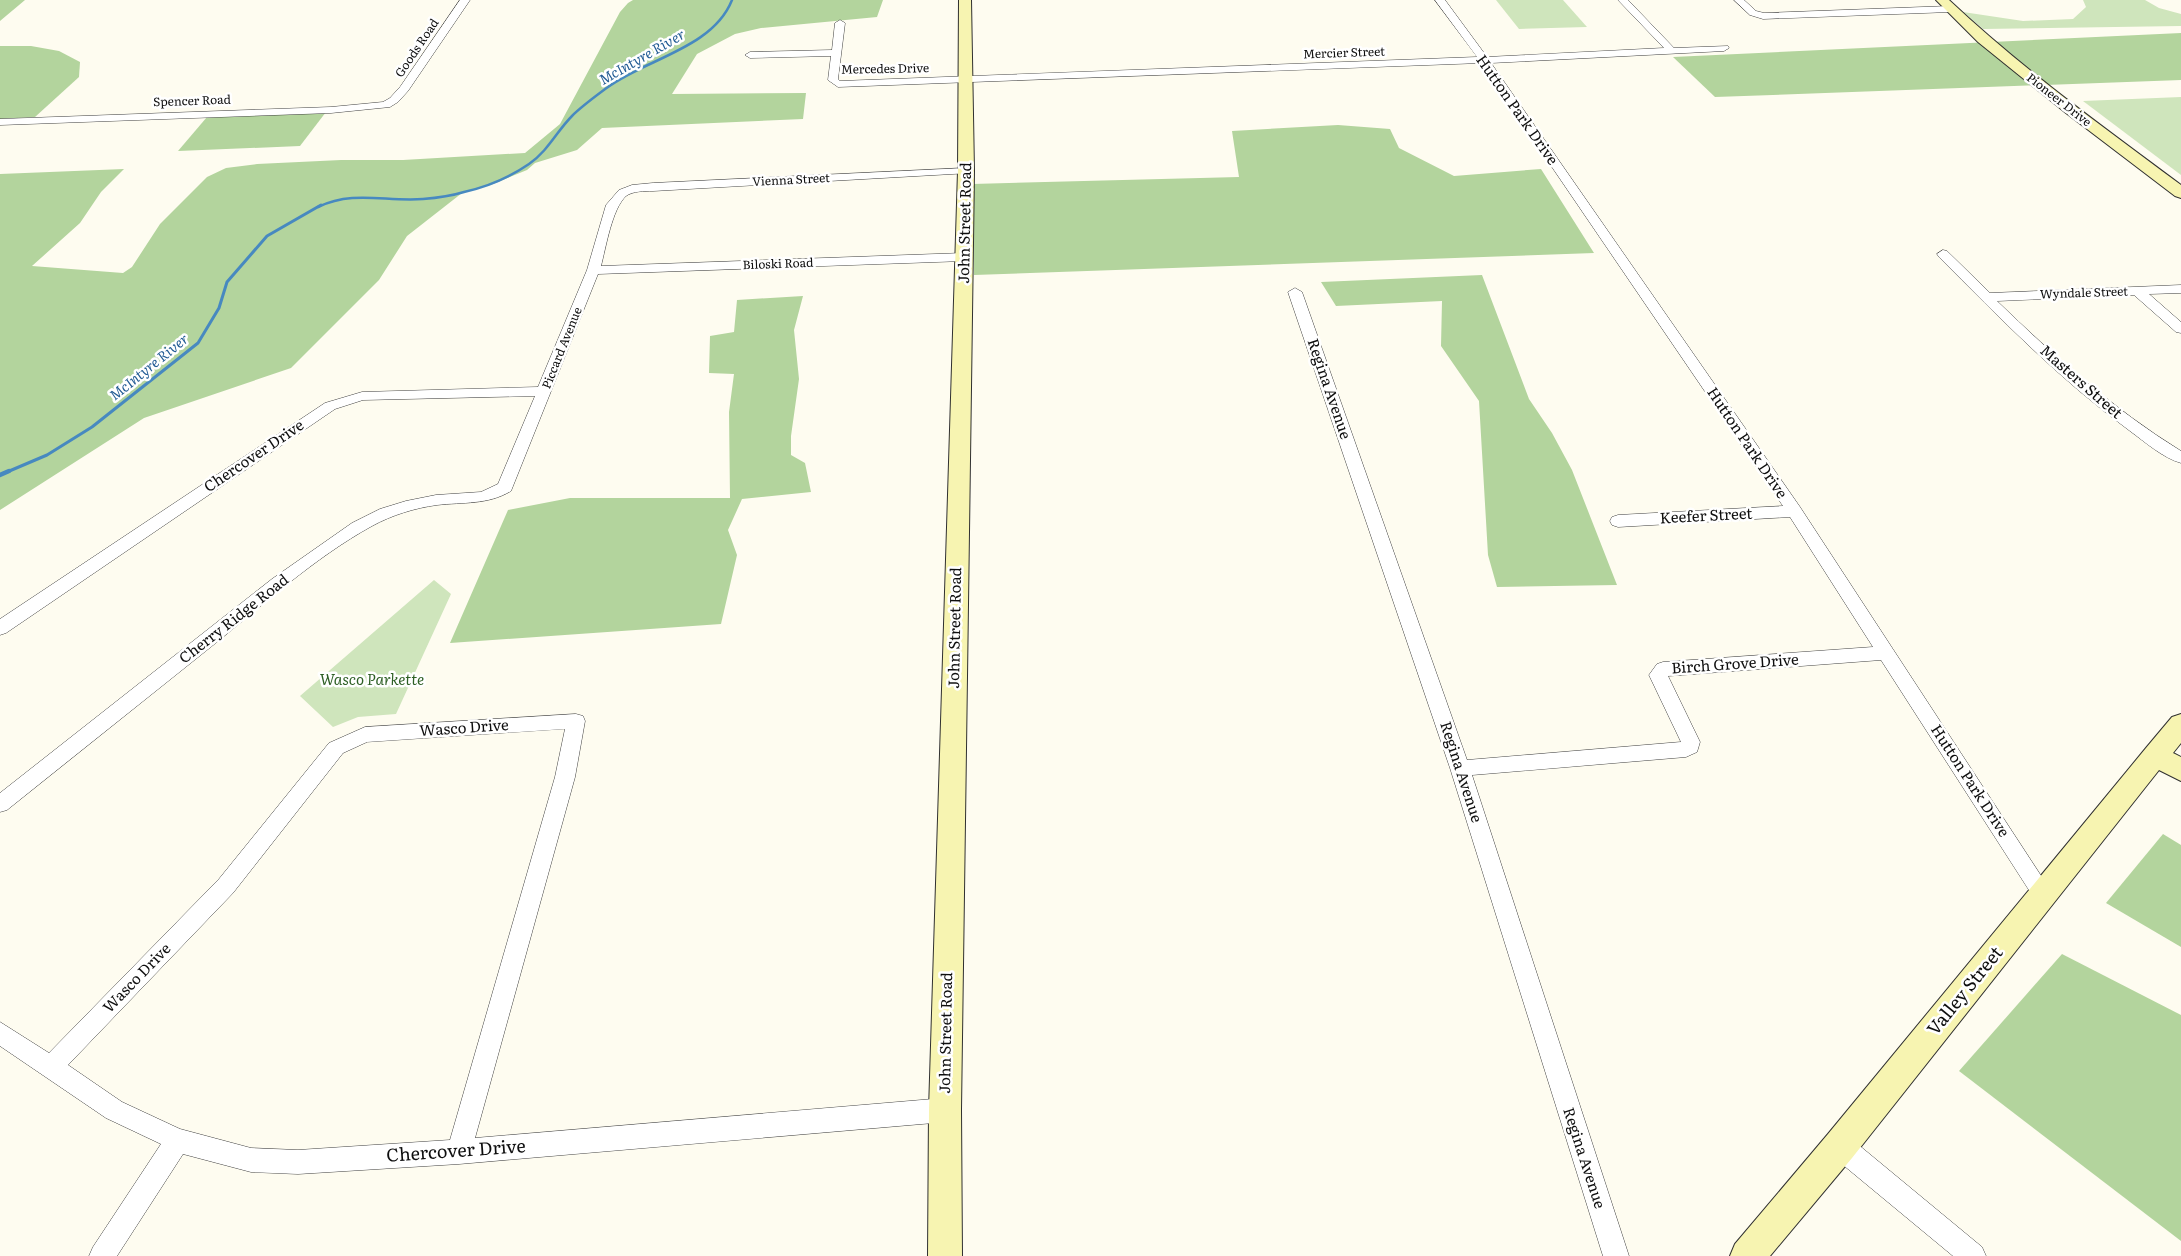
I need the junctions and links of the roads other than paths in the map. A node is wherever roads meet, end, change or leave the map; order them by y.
1 (465, 0) edge
2 (965, 0) edge
3 (1440, 0) edge
4 (1623, 0) edge
5 (1739, 0) edge
6 (1946, 4) edge
7 (840, 23) dead end
8 (1724, 48) dead end
9 (1672, 51) junction
10 (836, 53) junction
11 (750, 55) dead end
12 (1484, 60) junction
13 (966, 80) junction
14 (386, 106) joint
15 (0, 122) edge
16 (966, 171) junction
17 (2181, 193) edge
18 (617, 197) joint
19 (1943, 254) dead end
20 (964, 257) junction
21 (593, 270) junction
22 (2181, 289) edge
23 (2137, 291) junction
24 (1295, 292) dead end
25 (1987, 297) junction
26 (2181, 329) edge
27 (544, 390) junction
28 (2181, 458) edge
29 (497, 494) joint
30 (1794, 511) junction
31 (1618, 521) dead end
32 (0, 628) edge
33 (1886, 653) junction
34 (2181, 724) edge
35 (2155, 755) junction
36 (1460, 768) junction
37 (2181, 770) edge
38 (0, 804) edge
39 (2043, 894) junction
40 (0, 1032) edge
41 (51, 1067) junction
42 (945, 1110) junction
43 (178, 1140) junction
44 (1840, 1146) junction
45 (459, 1152) junction
46 (102, 1256) edge
47 (944, 1256) edge
48 (1616, 1256) edge
49 (1746, 1256) edge
50 (1973, 1256) edge

1 - 14 street, Goods Road
2 - 13 main road, John Street Road
3 - 12 street, Hutton Park Drive
4 - 9 street
5 - 6 street
6 - 17 main road, Pioneer Drive
7 - 10 street, Mercedes Drive
8 - 9 street, Mercier Street
9 - 12 street, Mercier Street
10 - 11 street
10 - 13 street, Mercedes Drive
12 - 13 street, Mercier Street
12 - 30 street, Hutton Park Drive
13 - 16 main road, John Street Road
14 - 15 street, Spencer Road
16 - 18 street, Vienna Street
16 - 20 main road, John Street Road
18 - 21 street, Piccard Avenue
19 - 25 street, Masters Street
20 - 21 street, Biloski Road
20 - 42 main road, John Street Road
21 - 27 street, Piccard Avenue
22 - 23 street, Wyndale Street
23 - 25 street, Wyndale Street
23 - 26 street
24 - 36 street, Regina Avenue
25 - 28 street, Masters Street
27 - 29 street, Piccard Avenue
27 - 32 street, Chercover Drive
29 - 38 street, Cherry Ridge Road
30 - 31 street, Keefer Street
30 - 33 street, Hutton Park Drive
33 - 36 street, Birch Grove Drive
33 - 39 street, Hutton Park Drive
34 - 35 main road, Valley Street
35 - 37 main road
35 - 39 main road, Valley Street
36 - 48 street, Regina Avenue
39 - 44 main road, Valley Street
40 - 41 street, Chercover Drive
41 - 43 street, Chercover Drive
41 - 45 street, Wasco Drive
42 - 45 street, Chercover Drive
42 - 47 main road, John Street Road
43 - 45 street, Chercover Drive
43 - 46 street
44 - 49 main road, Valley Street
44 - 50 street

